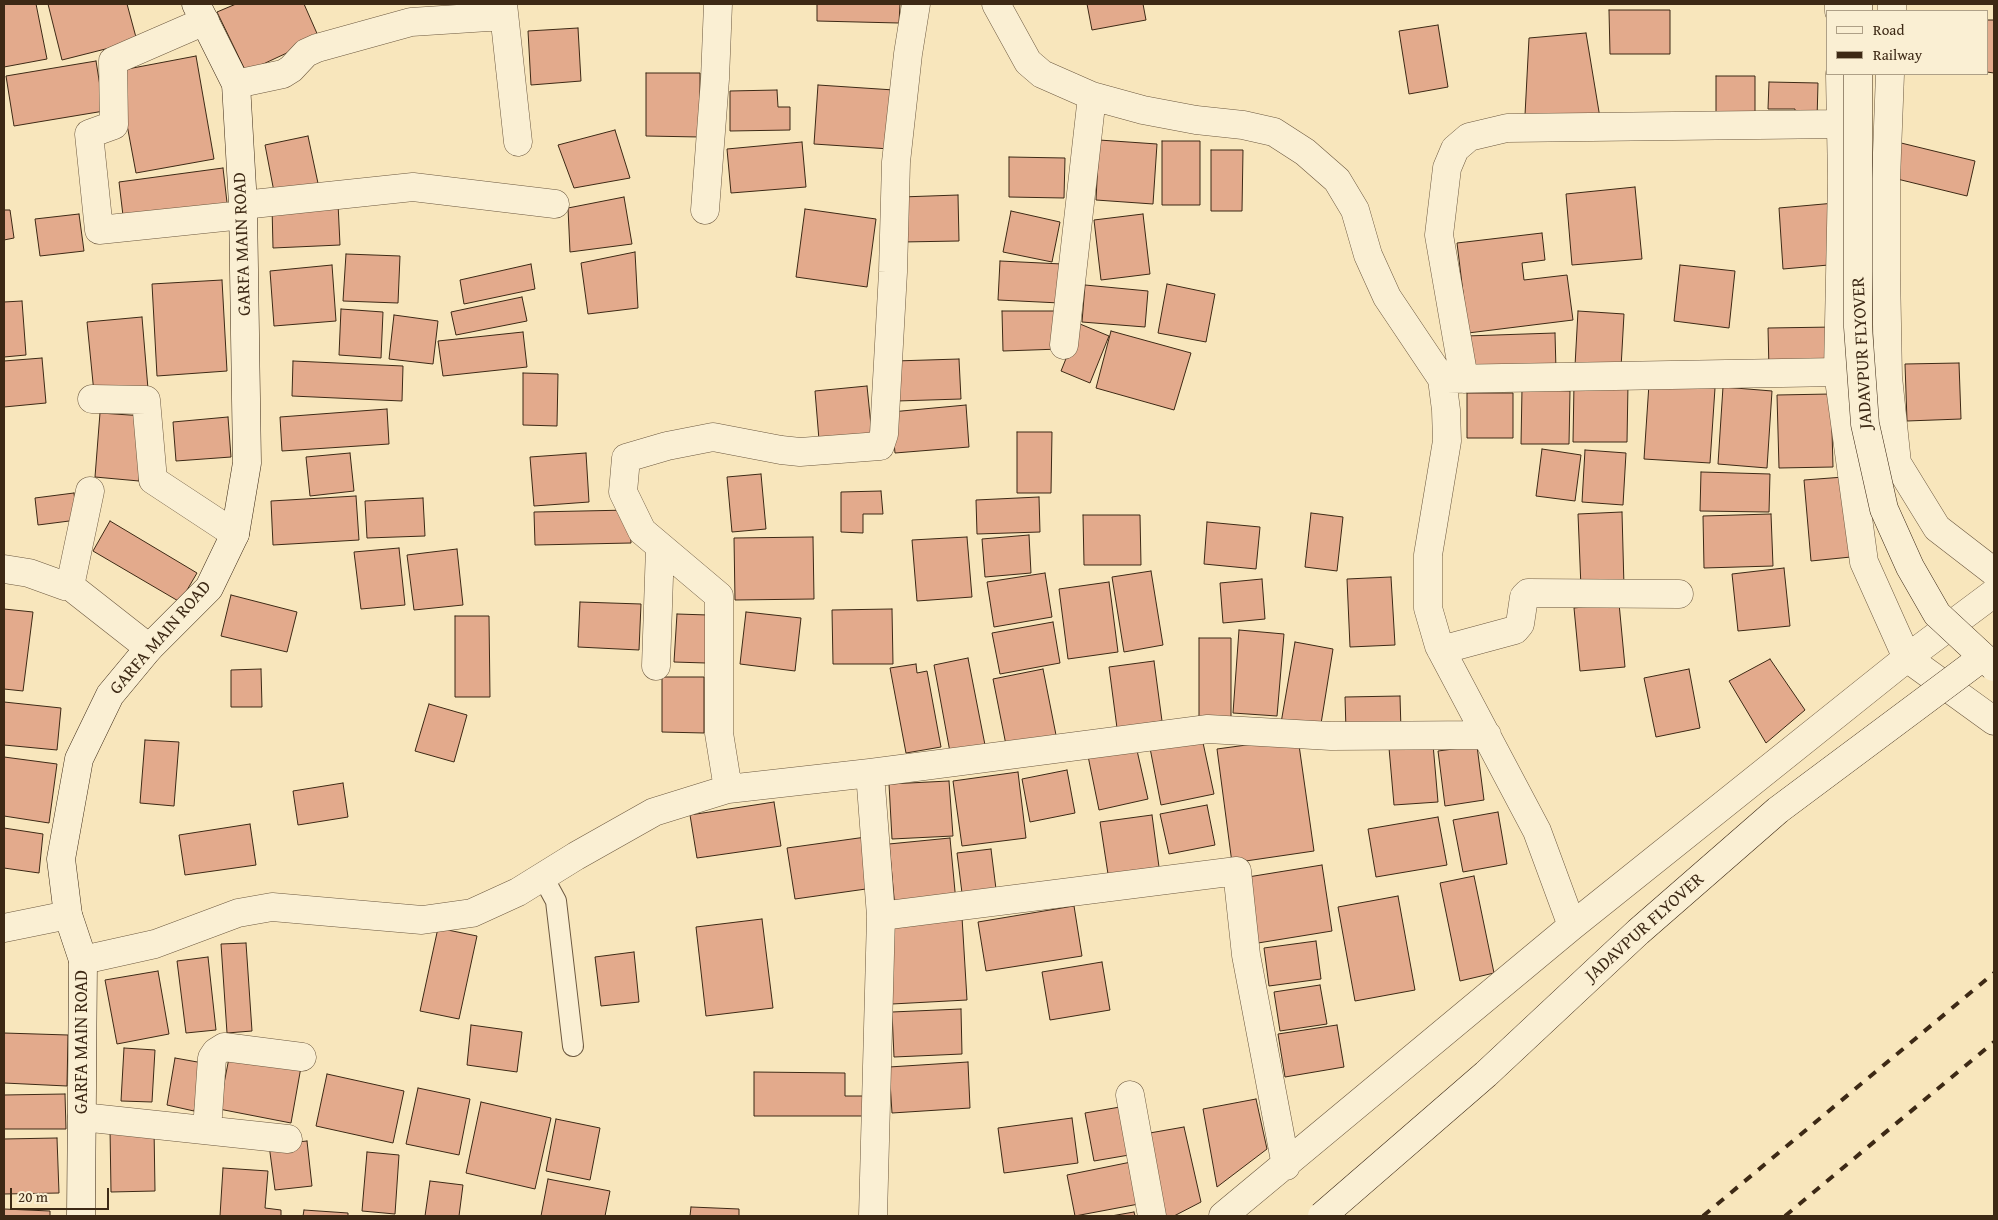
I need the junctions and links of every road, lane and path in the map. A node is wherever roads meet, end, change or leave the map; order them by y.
1 (718, 4) edge
2 (916, 4) edge
3 (996, 4) edge
4 (202, 9) edge
5 (503, 10) edge
6 (1840, 75) edge
7 (1858, 75) edge
8 (1890, 75) edge
9 (236, 84) junction
10 (1092, 96) junction
11 (1841, 124) junction
12 (518, 142) dead end
13 (555, 204) dead end
14 (243, 210) junction
15 (705, 210) dead end
16 (1064, 345) dead end
17 (1838, 372) junction
18 (1453, 379) junction
19 (92, 399) dead end
20 (90, 491) dead end
21 (235, 534) junction
22 (660, 547) junction
23 (4, 569) edge
24 (1994, 572) edge
25 (70, 586) junction
26 (1994, 593) edge
27 (1680, 594) dead end
28 (149, 648) junction
29 (1441, 650) junction
30 (1906, 658) junction
31 (1988, 662) edge
32 (656, 666) dead end
33 (1994, 721) edge
34 (1488, 735) junction
35 (870, 773) junction
36 (728, 789) junction
37 (543, 876) junction
38 (68, 915) junction
39 (881, 916) junction
40 (1572, 926) junction
41 (4, 928) edge
42 (83, 960) junction
43 (572, 1046) dead end
44 (302, 1057) dead end
45 (1130, 1095) dead end
46 (82, 1117) junction
47 (206, 1130) junction
48 (288, 1139) dead end
49 (1286, 1166) junction
50 (81, 1216) edge
51 (872, 1216) edge
52 (1152, 1216) edge
53 (1223, 1216) edge
54 (1322, 1216) edge

1 - 15 street
2 - 22 street
3 - 10 street
4 - 9 street, GARFA MAIN ROAD
4 - 14 street
5 - 9 street
5 - 12 street
6 - 11 street
7 - 31 street, JADAVPUR FLYOVER, bridge
8 - 24 street
9 - 14 street, GARFA MAIN ROAD
10 - 16 street
10 - 18 street
11 - 17 street
11 - 18 street
13 - 14 street
14 - 21 street, GARFA MAIN ROAD
17 - 18 street
17 - 30 street
18 - 29 street
19 - 21 street
20 - 25 street
21 - 28 street, GARFA MAIN ROAD
22 - 32 street
22 - 36 street
23 - 25 street
25 - 28 street
26 - 30 street
27 - 29 street
28 - 38 street, GARFA MAIN ROAD
29 - 34 street
30 - 33 street
30 - 40 street
31 - 54 street, JADAVPUR FLYOVER, bridge
34 - 35 street
34 - 40 street
35 - 36 street
35 - 39 street
36 - 37 street
37 - 42 street
37 - 43 lane
38 - 41 street
38 - 42 street, GARFA MAIN ROAD
39 - 49 street
39 - 51 street
40 - 49 street
42 - 46 street, GARFA MAIN ROAD
44 - 47 street
45 - 52 street
46 - 47 street
46 - 50 street, GARFA MAIN ROAD
47 - 48 street
49 - 53 street

